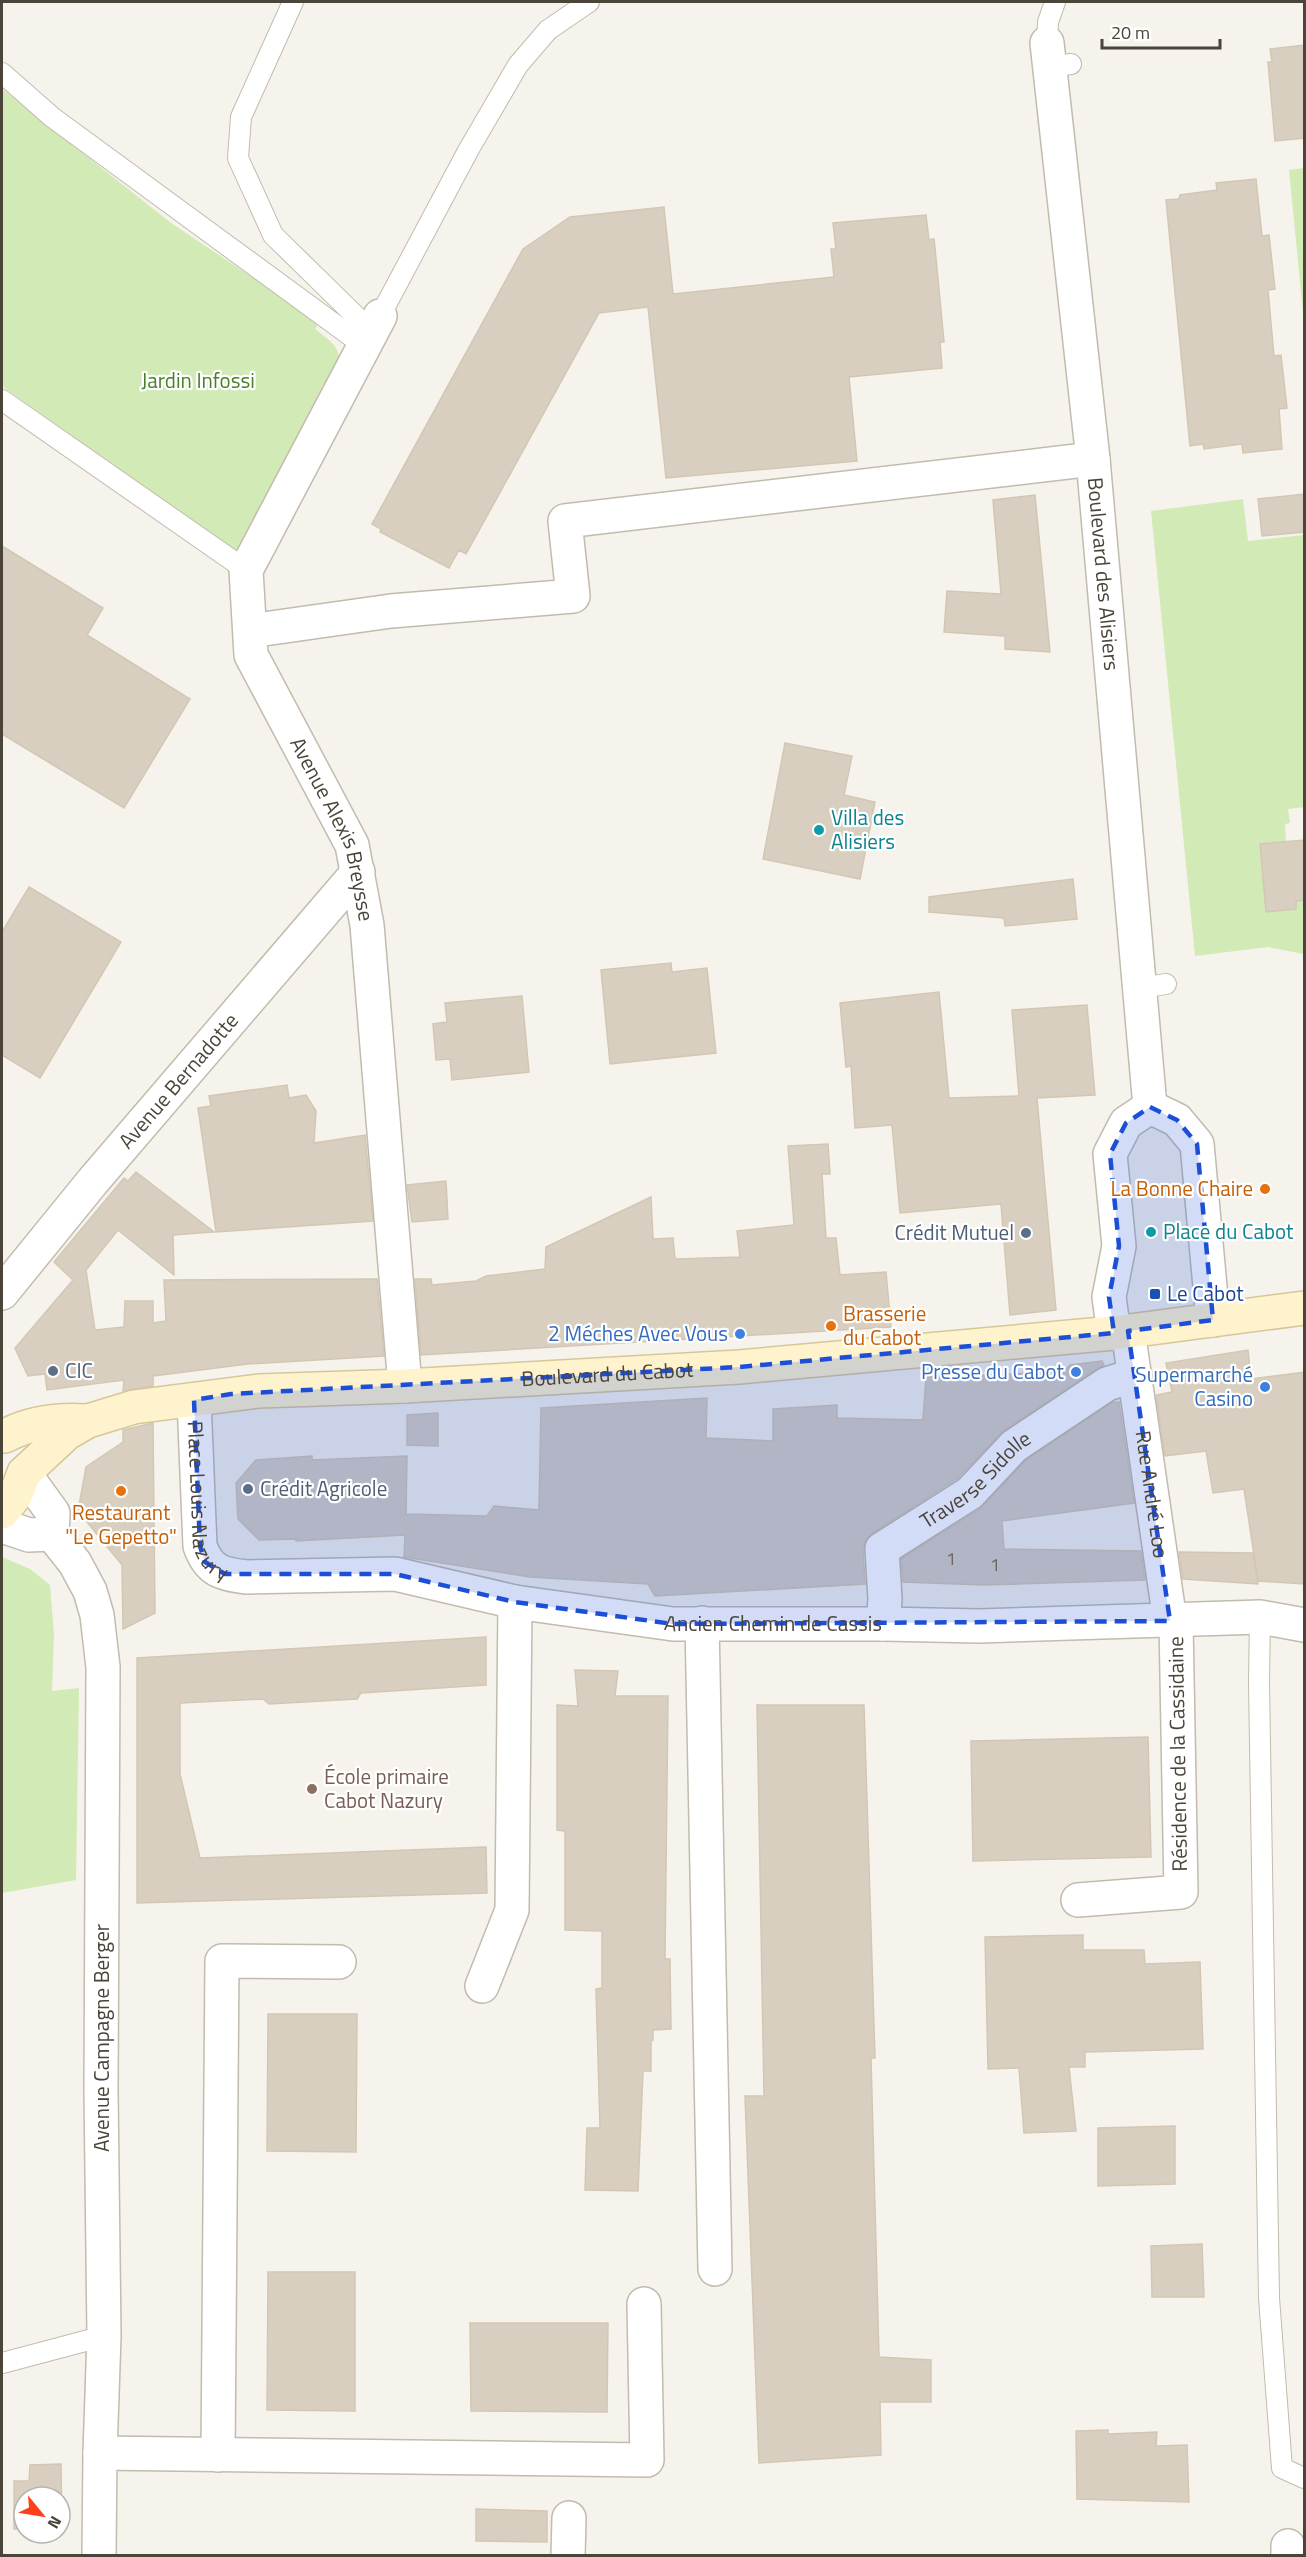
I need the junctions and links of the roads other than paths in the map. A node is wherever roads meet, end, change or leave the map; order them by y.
1 (293, 2) edge
2 (589, 2) edge
3 (1055, 2) edge
4 (1055, 58) joint
5 (2, 73) edge
6 (371, 330) junction
7 (2, 400) edge
8 (1093, 459) junction
9 (246, 570) junction
10 (250, 631) junction
11 (358, 872) junction
12 (1150, 1107) junction
13 (2, 1293) edge
14 (1305, 1308) edge
15 (1213, 1320) junction
16 (1121, 1332) junction
17 (1135, 1375) junction
18 (405, 1386) junction
19 (194, 1400) junction
20 (88, 1421) junction
21 (3, 1435) edge
22 (24, 1473) junction
23 (2, 1512) edge
24 (2, 1526) edge
25 (52, 1534) junction
26 (247, 1577) joint
27 (515, 1602) junction
28 (1260, 1617) junction
29 (1173, 1621) junction
30 (702, 1623) junction
31 (883, 1624) junction
32 (1305, 1625) edge
33 (1078, 1900) dead end
34 (339, 1962) dead end
35 (482, 1986) dead end
36 (715, 2269) dead end
37 (644, 2304) dead end
38 (104, 2336) junction
39 (2, 2363) edge
40 (100, 2453) junction
41 (218, 2455) junction
42 (1305, 2478) edge
43 (568, 2518) dead end
44 (99, 2556) edge
45 (568, 2556) edge

1 - 6 lane
2 - 6 lane
3 - 4 lane
4 - 8 street, Boulevard des Alisiers
5 - 6 lane
6 - 9 street
7 - 9 lane
8 - 10 street
8 - 12 street, Boulevard des Alisiers
9 - 10 street, Avenue Alexis Breysse
10 - 11 street, Avenue Alexis Breysse
11 - 13 street, Avenue Bernadotte
11 - 18 street, Avenue Alexis Breysse
12 - 15 street
12 - 16 street
14 - 15 street, Boulevard du Cabot
15 - 16 street, Boulevard du Cabot
16 - 17 street, Rue André Loo
16 - 18 street, Boulevard du Cabot
17 - 29 street, Rue André Loo
17 - 31 street, Traverse Sidolle
18 - 19 street, Boulevard du Cabot
19 - 20 street, Boulevard du Cabot
19 - 26 street, Place Louis Nazury
20 - 21 street, Boulevard du Cabot
20 - 22 street, Boulevard du Cabot
21 - 22 street
22 - 23 street
22 - 25 street, Avenue Campagne Berger
24 - 25 street
25 - 38 street, Avenue Campagne Berger
26 - 27 street, Ancien Chemin de Cassis
27 - 30 street, Ancien Chemin de Cassis
27 - 35 street
28 - 29 street, Ancien Chemin de Cassis
28 - 32 street, Ancien Chemin de Cassis
28 - 42 lane
29 - 31 street, Ancien Chemin de Cassis
29 - 33 street, Résidence de la Cassidaine
30 - 31 street, Ancien Chemin de Cassis
30 - 36 street
34 - 41 street
37 - 41 street
38 - 39 lane
38 - 40 street, Avenue Campagne Berger
40 - 41 street
40 - 44 street, Avenue Campagne Berger
43 - 45 street

